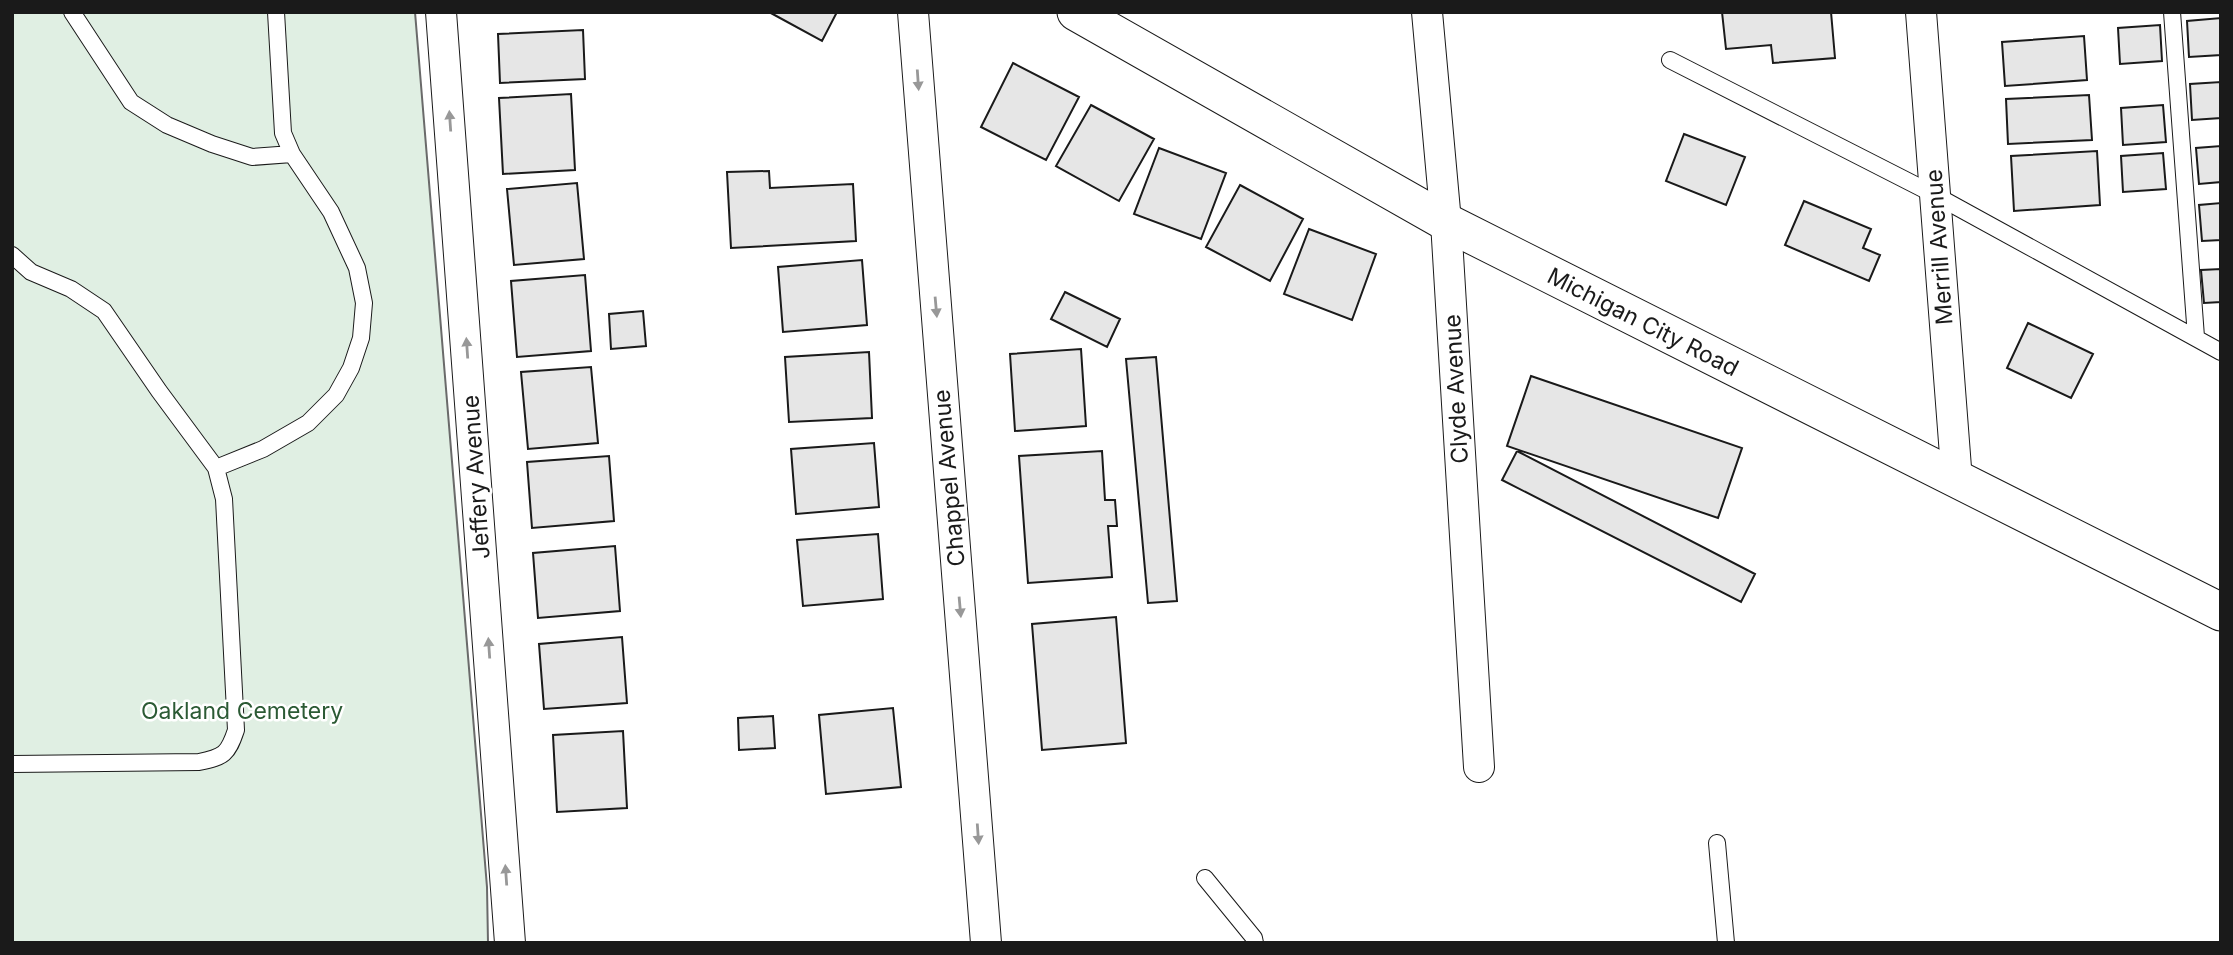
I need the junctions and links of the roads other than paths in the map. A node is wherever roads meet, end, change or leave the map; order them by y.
1 (72, 12) edge
2 (276, 12) edge
3 (442, 12) edge
4 (913, 12) edge
5 (1076, 12) edge
6 (1427, 12) edge
7 (1920, 12) edge
8 (2172, 12) edge
9 (1670, 60) dead end
10 (292, 154) junction
11 (1935, 195) junction
12 (1446, 222) junction
13 (12, 255) edge
14 (2196, 337) junction
15 (2221, 352) edge
16 (216, 468) junction
17 (1957, 481) junction
18 (2221, 612) edge
19 (12, 764) edge
20 (1479, 767) dead end
21 (1717, 843) dead end
22 (1205, 878) dead end
23 (510, 943) edge
24 (986, 943) edge
25 (1255, 943) edge
26 (1726, 943) edge

1 - 10 lane
2 - 10 lane
23 -> 3 street, Jeffery Avenue
4 -> 24 street, Chappel Avenue
5 - 12 street, Michigan City Road
6 - 12 street, Clyde Avenue
7 - 11 street, Merrill Avenue
8 - 14 lane
9 - 11 lane
10 - 16 lane
11 - 14 lane
11 - 17 street, Merrill Avenue
12 - 17 street, Michigan City Road
12 - 20 street, Clyde Avenue
13 - 16 lane
14 - 15 lane
16 - 19 lane
17 - 18 street, Michigan City Road
21 - 26 lane
22 - 25 lane

